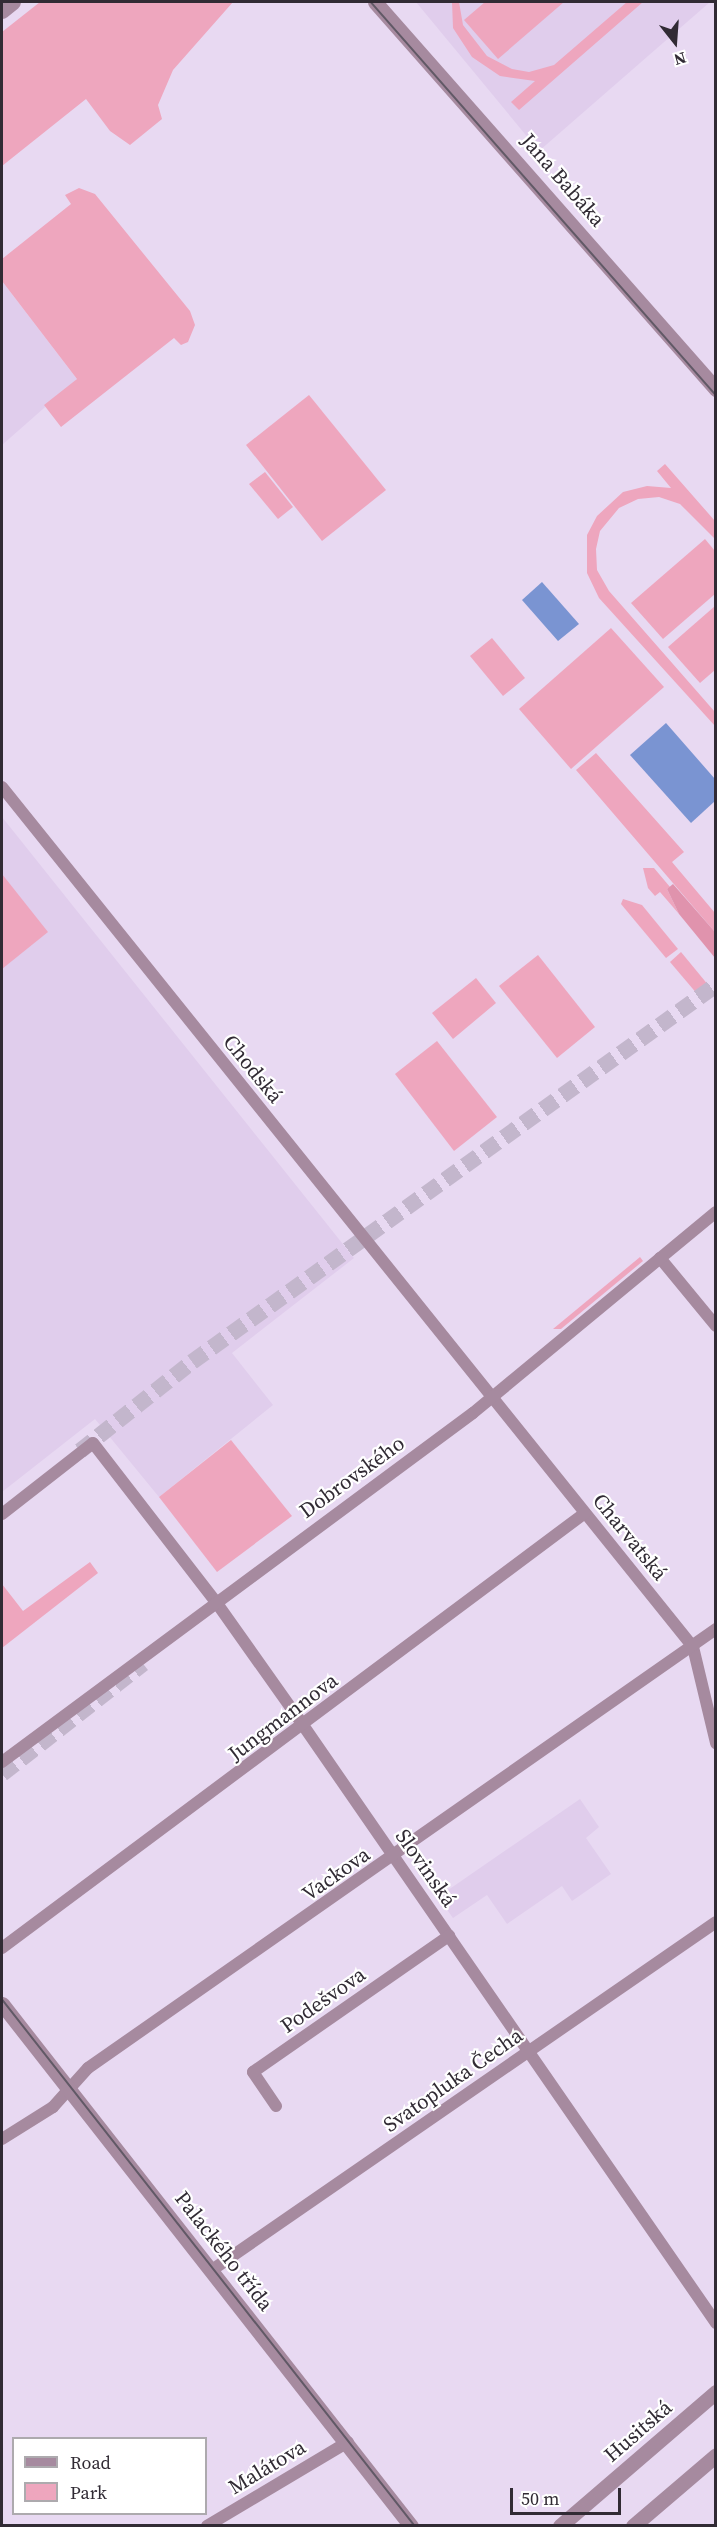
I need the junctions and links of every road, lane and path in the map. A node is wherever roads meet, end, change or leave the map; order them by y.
1 (14, 2) edge
2 (375, 2) edge
3 (2, 11) edge
4 (716, 389) edge
5 (2, 787) edge
6 (716, 1212) edge
7 (660, 1258) junction
8 (716, 1326) edge
9 (474, 1376) joint
10 (491, 1397) junction
11 (585, 1513) junction
12 (2, 1514) edge
13 (216, 1602) junction
14 (716, 1629) edge
15 (693, 1647) junction
16 (304, 1726) junction
17 (716, 1743) edge
18 (2, 1761) edge
19 (395, 1857) junction
20 (716, 1922) edge
21 (449, 1936) junction
22 (2, 1948) edge
23 (2, 2004) edge
24 (529, 2052) junction
25 (69, 2089) junction
26 (276, 2106) dead end
27 (2, 2139) edge
28 (212, 2270) junction
29 (716, 2323) edge
30 (716, 2392) edge
31 (348, 2442) junction
32 (716, 2455) edge
33 (207, 2526) edge
34 (411, 2526) edge
35 (560, 2526) edge
36 (633, 2526) edge

1 - 3 street
2 - 4 street, Jana Babáka
5 - 9 street, Chodská
6 - 7 street, Dobrovského
7 - 8 street
7 - 10 street, Dobrovského
9 - 10 street, Charvatská
10 - 11 street, Charvatská
10 - 13 street, Dobrovského
11 - 15 street, Charvatská
11 - 16 street, Jungmannova
12 - 13 street, Slovinská
13 - 16 street, Slovinská
13 - 18 street, Dobrovského
14 - 15 street, Vackova
15 - 17 street, Charvatská
15 - 19 street, Vackova
16 - 19 street, Slovinská
16 - 22 street, Jungmannova
19 - 21 street, Slovinská
19 - 25 street, Vackova
20 - 24 street, Svatopluka Čecha
21 - 24 street, Slovinská
21 - 26 street, Podešvova
23 - 25 street, Palackého třída
24 - 28 street, Svatopluka Čecha
24 - 29 street, Slovinská
25 - 27 street, Vackova
25 - 28 street, Palackého třída
28 - 31 street, Palackého třída
30 - 35 street, Husitská
31 - 33 street, Malátova
31 - 34 street, Palackého třída
32 - 36 street

